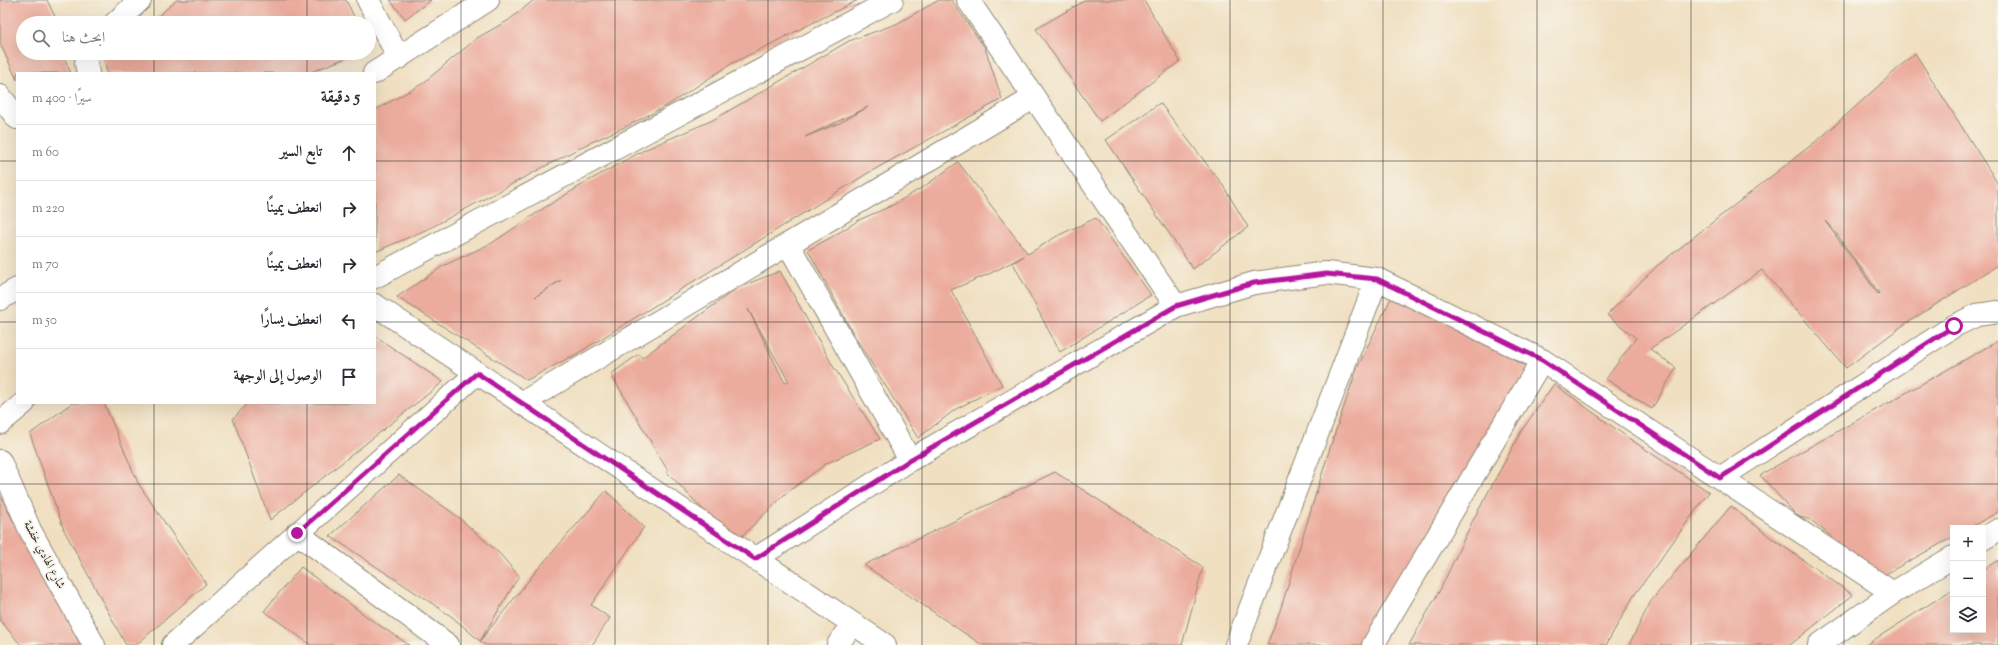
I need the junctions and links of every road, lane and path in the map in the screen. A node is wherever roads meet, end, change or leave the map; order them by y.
1 (140, 0) edge
2 (368, 0) edge
3 (488, 0) edge
4 (892, 0) edge
5 (968, 0) edge
6 (123, 16) edge
7 (399, 58) junction
8 (87, 60) edge
9 (88, 72) edge
10 (376, 72) edge
11 (0, 96) edge
12 (1033, 98) junction
13 (16, 117) edge
14 (788, 244) junction
15 (376, 276) edge
16 (1377, 279) junction
17 (16, 290) edge
18 (0, 299) edge
19 (376, 306) edge
20 (1176, 306) junction
21 (1998, 312) edge
22 (1542, 360) junction
23 (477, 373) junction
24 (522, 403) junction
25 (23, 404) edge
26 (0, 423) edge
27 (910, 460) junction
28 (0, 461) edge
29 (1720, 478) junction
30 (1998, 530) edge
31 (297, 533) junction
32 (1986, 537) edge
33 (755, 559) junction
34 (1950, 559) edge
35 (1893, 593) junction
36 (852, 623) junction
37 (94, 645) edge
38 (173, 645) edge
39 (448, 645) edge
40 (838, 645) edge
41 (885, 645) edge
42 (1236, 645) edge
43 (1373, 645) edge
44 (1819, 645) edge

1 - 6 street
2 - 7 street
3 - 7 street
4 - 15 street
5 - 12 street
7 - 10 street
8 - 9 street
11 - 13 street
12 - 14 street
12 - 20 street
14 - 24 street
14 - 27 street
16 - 20 street
16 - 22 street
16 - 42 street
17 - 18 street
19 - 23 street
20 - 27 street
21 - 29 street
22 - 29 street
22 - 43 street
23 - 24 street
23 - 31 street
24 - 33 street
25 - 26 street
27 - 33 street
28 - 37 street, شارع الهادي خفشة
29 - 35 street
30 - 32 street
31 - 38 street
31 - 39 street
33 - 36 street
34 - 35 street
35 - 44 street
36 - 40 street
36 - 41 street

